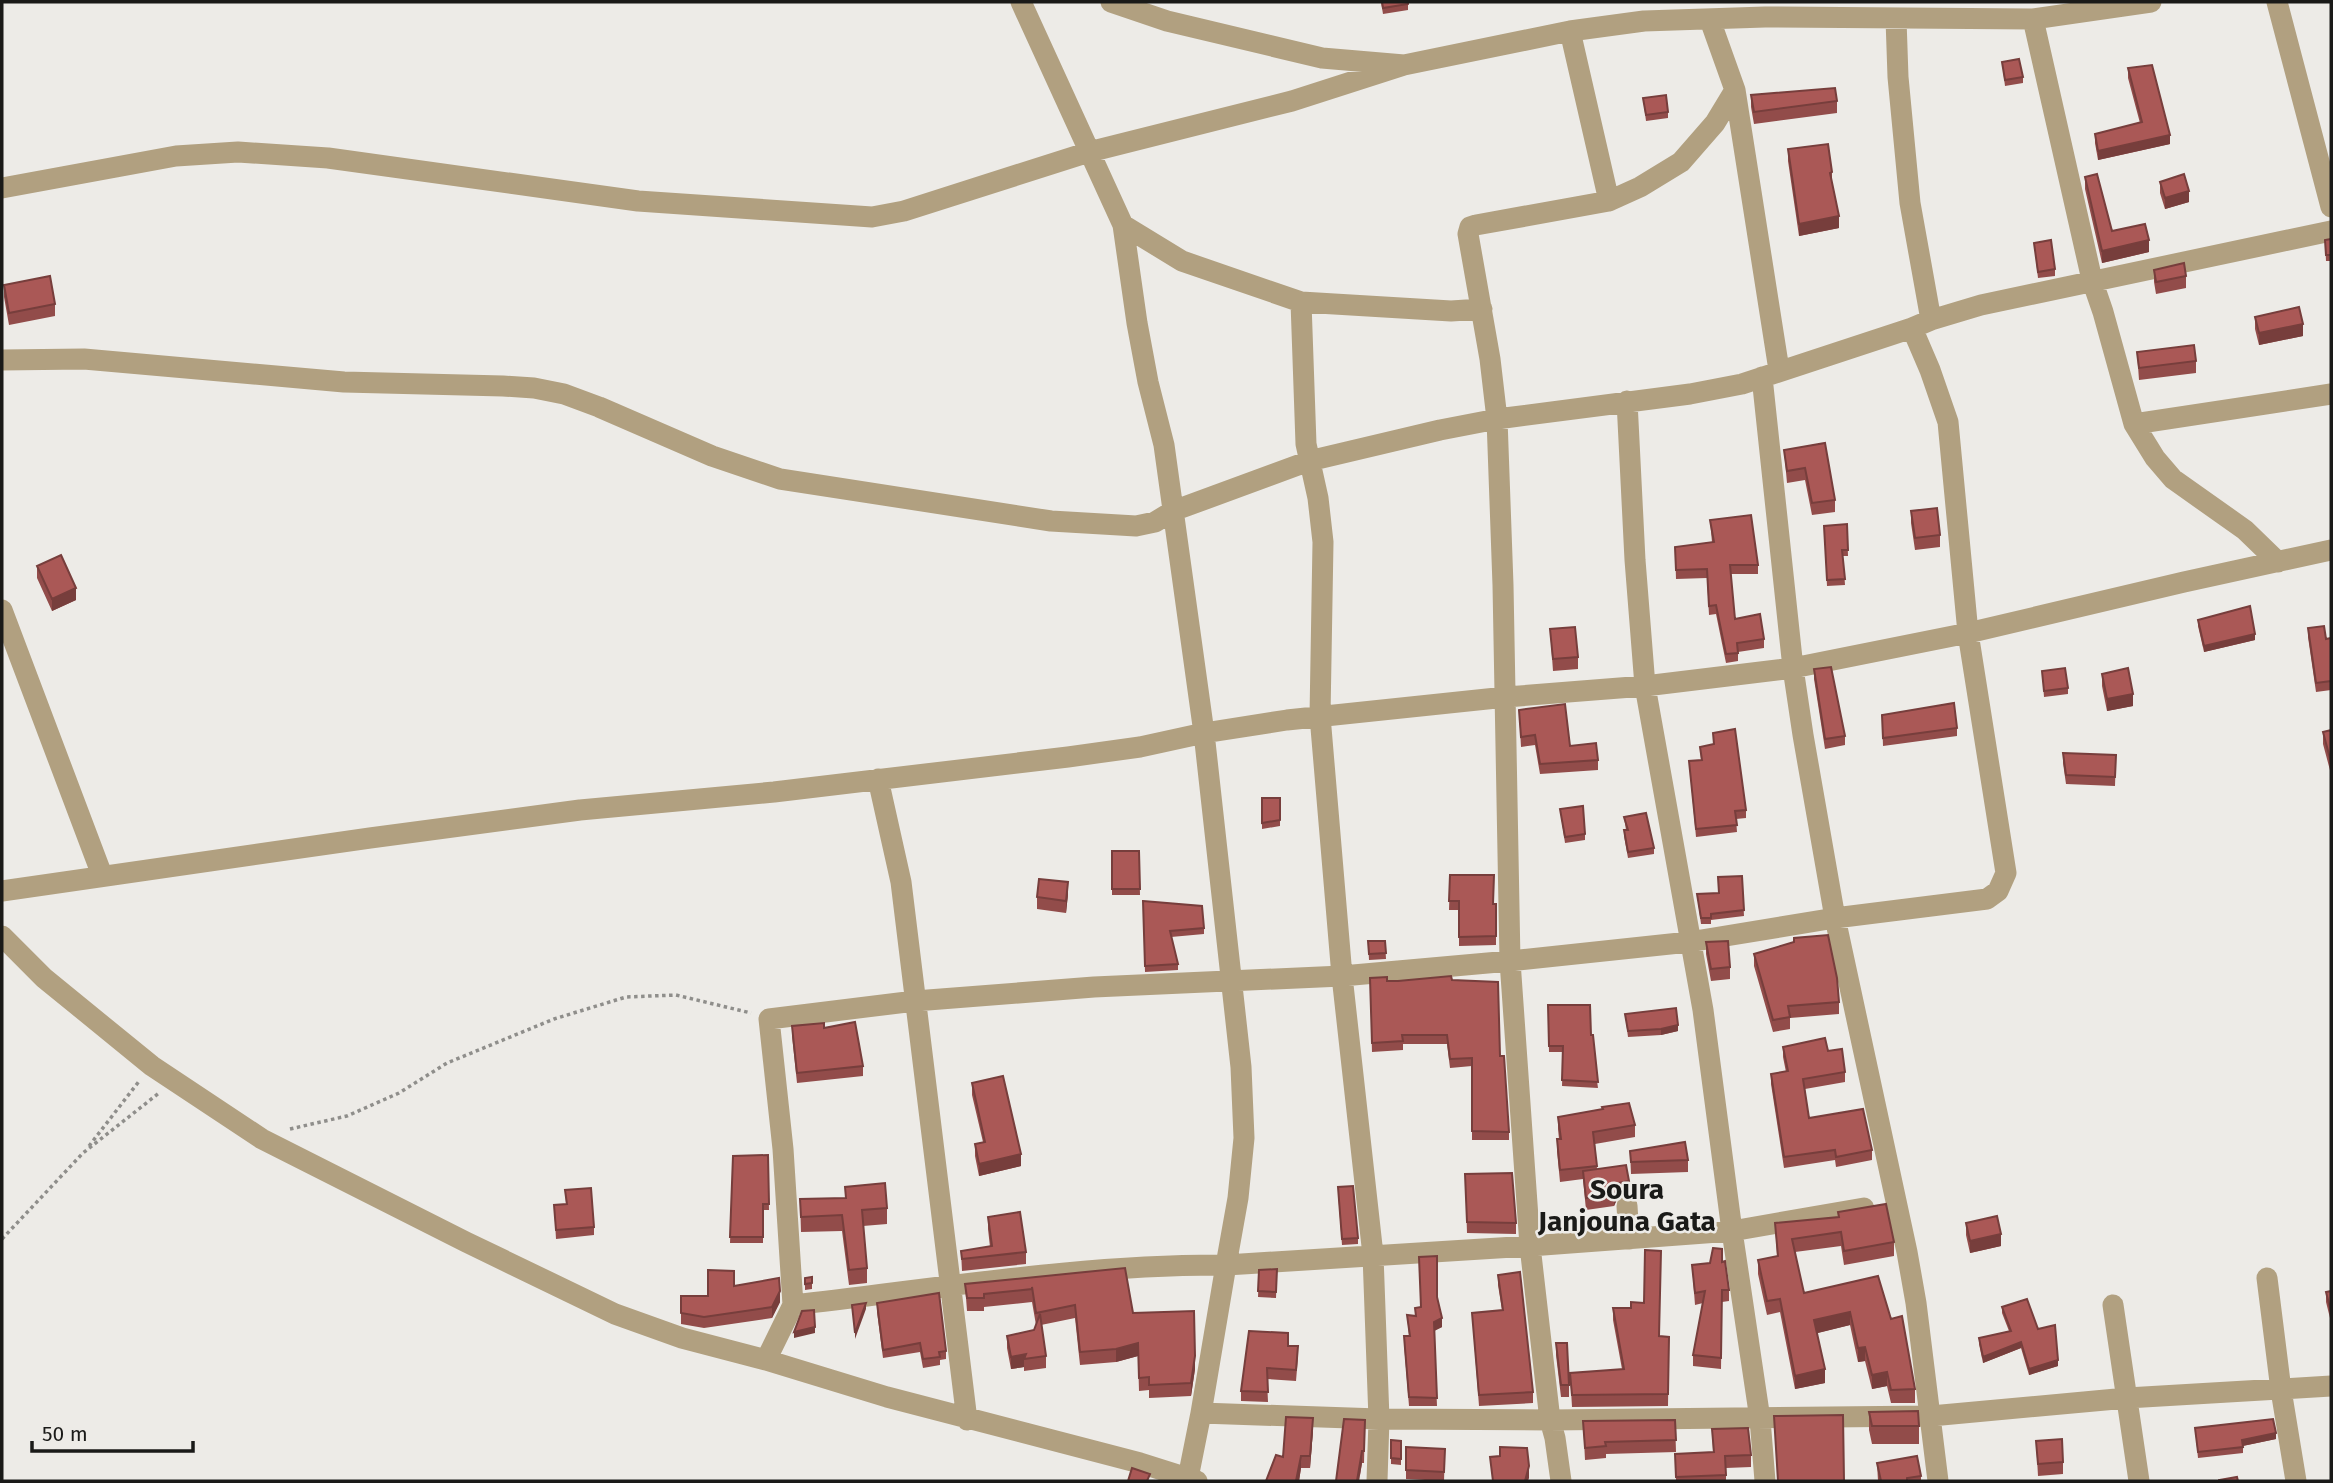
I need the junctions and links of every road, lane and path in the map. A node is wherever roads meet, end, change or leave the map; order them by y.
1 (1021, 2) edge
2 (1111, 2) edge
3 (2151, 2) edge
4 (2277, 2) edge
5 (2042, 13) edge
6 (1896, 19) junction
7 (1710, 20) junction
8 (1570, 31) junction
9 (1404, 65) junction
10 (1735, 90) junction
11 (1088, 152) junction
12 (2, 188) edge
13 (1609, 201) junction
14 (2331, 207) edge
15 (1123, 225) junction
16 (2331, 231) edge
17 (2092, 280) junction
18 (1301, 302) junction
19 (1482, 309) junction
20 (1922, 324) junction
21 (2, 360) edge
22 (1771, 373) junction
23 (2331, 394) edge
24 (1627, 401) junction
25 (1497, 419) junction
26 (2134, 424) junction
27 (1309, 461) junction
28 (1173, 511) junction
29 (2331, 550) edge
30 (2278, 562) junction
31 (2, 610) edge
32 (1968, 633) junction
33 (1793, 668) junction
34 (1645, 686) junction
35 (1506, 697) junction
36 (1320, 716) junction
37 (1205, 733) junction
38 (878, 779) junction
39 (102, 875) junction
40 (2, 891) edge
41 (1835, 918) junction
42 (2, 936) edge
43 (1689, 942) junction
44 (1510, 961) junction
45 (1342, 976) junction
46 (1231, 981) junction
47 (915, 1001) junction
48 (769, 1019) junction
49 (152, 1066) junction
50 (173, 1082) junction
51 (317, 1124) dead end
52 (83, 1153) junction
53 (1897, 1202) junction
54 (1627, 1206) dead end
55 (1732, 1231) junction
56 (2, 1239) edge
57 (1629, 1239) junction
58 (1530, 1247) junction
59 (1373, 1255) junction
60 (1226, 1265) junction
61 (2267, 1278) dead end
62 (950, 1287) junction
63 (793, 1305) junction
64 (2113, 1305) dead end
65 (766, 1360) junction
66 (2331, 1386) edge
67 (2281, 1390) junction
68 (2127, 1398) junction
69 (1201, 1413) junction
70 (1931, 1416) junction
71 (1379, 1419) junction
72 (1760, 1419) junction
73 (967, 1420) junction
74 (1550, 1420) junction
75 (1193, 1479) edge
76 (1377, 1481) edge
77 (1561, 1481) edge
78 (1765, 1481) edge
79 (1938, 1481) edge
80 (2139, 1481) edge
81 (2296, 1481) edge

1 - 11 street
2 - 9 street
3 - 5 street
4 - 14 street
5 - 6 street
5 - 17 street
6 - 7 street
6 - 20 street
7 - 8 street
7 - 10 street
8 - 9 street
8 - 13 street
9 - 11 street
10 - 13 street
10 - 22 street
11 - 12 street
11 - 15 street
13 - 19 street
15 - 18 street
15 - 28 street
16 - 17 street
17 - 20 street
17 - 26 street
18 - 19 street
18 - 27 street
19 - 25 street
20 - 22 street
20 - 32 street
21 - 28 street
22 - 24 street
22 - 33 street
23 - 26 street
24 - 25 street
24 - 34 street
25 - 27 street
25 - 35 street
26 - 30 street
27 - 28 street
27 - 36 street
28 - 37 street
29 - 30 street
30 - 32 street
31 - 39 street
32 - 33 street
32 - 41 street
33 - 34 street
33 - 41 street
34 - 35 street
34 - 43 street
35 - 36 street
35 - 44 street
36 - 37 street
36 - 45 street
37 - 38 street
37 - 46 street
38 - 39 street
38 - 47 street
39 - 40 street
41 - 43 street
41 - 53 street
42 - 49 street
43 - 44 street
43 - 55 street
44 - 45 street
44 - 58 street
45 - 46 street
45 - 59 street
46 - 47 street
46 - 60 street
47 - 48 street
47 - 62 street
48 - 51 path
48 - 63 street
49 - 50 street
49 - 52 path
50 - 52 path
50 - 65 street
52 - 56 path
53 - 55 street
53 - 70 street
54 - 57 street
55 - 57 street
55 - 72 street
57 - 58 street
58 - 59 street
58 - 74 street
59 - 60 street
59 - 71 street
60 - 62 street
60 - 69 street
61 - 67 street
62 - 63 street
62 - 73 street
63 - 65 street
64 - 68 street
65 - 73 street
66 - 67 street
67 - 68 street
67 - 81 street
68 - 70 street
68 - 80 street
69 - 71 street
69 - 75 street
70 - 72 street
70 - 79 street
71 - 74 street
71 - 76 street
72 - 74 street
72 - 78 street
73 - 75 street
74 - 77 street

